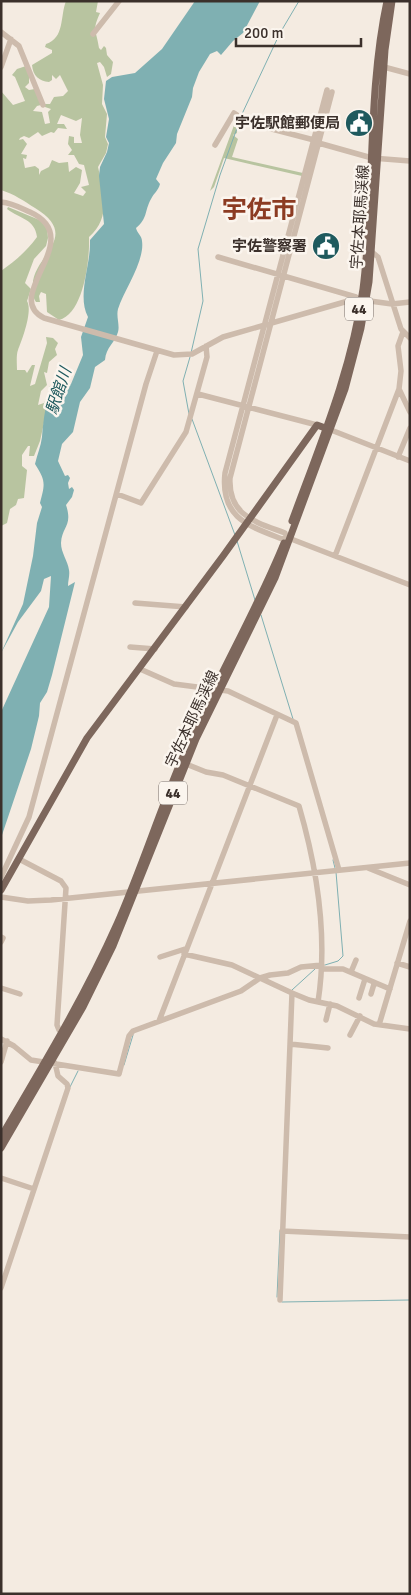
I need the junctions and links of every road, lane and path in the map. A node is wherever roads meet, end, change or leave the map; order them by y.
1 (119, 1) edge
2 (387, 1) edge
3 (392, 1) edge
4 (1, 32) edge
5 (93, 34) dead end
6 (11, 39) junction
7 (1, 67) edge
8 (384, 67) junction
9 (410, 74) edge
10 (330, 91) dead end
11 (43, 105) dead end
12 (315, 142) junction
13 (215, 145) dead end
14 (375, 158) junction
15 (410, 161) edge
16 (1, 202) edge
17 (372, 252) junction
18 (218, 257) dead end
19 (281, 275) junction
20 (362, 299) junction
21 (410, 302) edge
22 (395, 304) junction
23 (268, 324) junction
24 (403, 332) junction
25 (410, 338) edge
26 (206, 346) junction
27 (156, 351) junction
28 (399, 389) junction
29 (198, 394) junction
30 (246, 407) junction
31 (410, 412) edge
32 (317, 425) junction
33 (410, 428) edge
34 (329, 429) junction
35 (377, 449) junction
36 (398, 457) junction
37 (410, 462) edge
38 (117, 494) junction
39 (248, 522) junction
40 (289, 538) junction
41 (335, 556) junction
42 (410, 585) edge
43 (135, 603) dead end
44 (186, 607) junction
45 (130, 647) dead end
46 (154, 649) junction
47 (140, 668) junction
48 (217, 689) junction
49 (277, 714) junction
50 (186, 764) junction
51 (249, 785) junction
52 (29, 817) junction
53 (31, 837) junction
54 (19, 859) junction
55 (410, 862) edge
56 (366, 868) junction
57 (339, 870) junction
58 (316, 872) junction
59 (1, 877) edge
60 (211, 883) junction
61 (410, 885) edge
62 (133, 891) junction
63 (2, 895) edge
64 (66, 899) junction
65 (410, 921) edge
66 (1, 937) edge
67 (1, 942) edge
68 (185, 951) junction
69 (160, 957) dead end
70 (356, 960) dead end
71 (397, 963) junction
72 (410, 967) edge
73 (323, 968) junction
74 (351, 972) junction
75 (260, 978) junction
76 (365, 979) junction
77 (374, 984) junction
78 (1, 988) edge
79 (390, 989) junction
80 (292, 993) junction
81 (20, 994) dead end
82 (371, 994) dead end
83 (360, 998) dead end
84 (318, 1002) junction
85 (330, 1004) junction
86 (360, 1016) junction
87 (326, 1020) dead end
88 (159, 1021) junction
89 (379, 1025) junction
90 (410, 1029) edge
91 (65, 1034) junction
92 (350, 1035) dead end
93 (4, 1040) edge
94 (290, 1044) junction
95 (328, 1048) dead end
96 (1, 1062) edge
97 (51, 1062) junction
98 (1, 1137) edge
99 (1, 1148) edge
100 (1, 1178) edge
101 (34, 1189) junction
102 (282, 1231) junction
103 (410, 1237) edge
104 (1, 1288) edge
105 (280, 1300) dead end

1 - 5 street
2 - 14 main road, 宇佐本耶馬渓線 / 44
3 - 8 main road, 宇佐本耶馬渓線 / 44
4 - 6 street
6 - 7 street
6 - 11 street
8 - 9 street
8 - 14 main road, 宇佐本耶馬渓線 / 44
10 - 12 street
12 - 13 street
12 - 14 street
12 - 19 street
14 - 15 street
14 - 17 main road, 宇佐本耶馬渓線 / 44
14 - 20 main road, 宇佐本耶馬渓線 / 44
16 - 27 street
17 - 20 main road, 宇佐本耶馬渓線 / 44
17 - 22 street
18 - 19 street
19 - 20 street
19 - 23 street
20 - 22 street
20 - 23 street
20 - 34 main road, 宇佐本耶馬渓線 / 44
21 - 22 street
22 - 24 street
23 - 26 street
23 - 30 street
24 - 25 street
24 - 28 street
26 - 27 street
26 - 29 street
27 - 38 street
28 - 31 street
28 - 35 street
29 - 30 street
29 - 38 street
30 - 32 street
30 - 39 street
32 - 34 main road
32 - 39 main road
33 - 36 street
34 - 35 street
34 - 40 main road, 宇佐本耶馬渓線 / 44
35 - 36 street
35 - 41 street
36 - 37 street
38 - 52 street
39 - 40 street
39 - 44 main road
40 - 41 street
40 - 48 main road, 宇佐本耶馬渓線 / 44
40 - 48 main road, 宇佐本耶馬渓線 / 44
41 - 42 street
43 - 44 street
44 - 46 main road
45 - 46 street
46 - 47 main road
47 - 48 street
47 - 53 main road
48 - 49 street
48 - 50 main road, 宇佐本耶馬渓線 / 44
48 - 62 main road, 宇佐本耶馬渓線 / 44
49 - 51 street
49 - 57 street
50 - 51 street
50 - 62 main road, 宇佐本耶馬渓線 / 44
51 - 58 street
51 - 60 street
52 - 53 street
52 - 59 street
53 - 54 main road
54 - 63 main road
54 - 64 street
55 - 56 street
56 - 57 street
56 - 61 street
57 - 58 street
58 - 60 street
58 - 73 street
60 - 62 street
60 - 68 street
62 - 64 street
62 - 91 main road, 宇佐本耶馬渓線 / 44
63 - 64 street
64 - 91 street
65 - 71 street
66 - 67 street
68 - 69 street
68 - 75 street
68 - 88 street
70 - 74 street
71 - 72 street
71 - 79 street
73 - 74 street
73 - 75 street
73 - 84 street
74 - 76 street
75 - 80 street
75 - 88 street
76 - 77 street
76 - 83 street
77 - 79 street
77 - 82 street
78 - 81 street
79 - 89 street
80 - 84 street
80 - 94 street
84 - 85 street
85 - 86 street
85 - 87 street
86 - 89 street
86 - 92 street
88 - 97 street
89 - 90 street
91 - 97 main road, 宇佐本耶馬渓線 / 44
93 - 96 street
93 - 97 street
94 - 95 street
94 - 102 street
97 - 98 main road, 宇佐本耶馬渓線 / 44
97 - 99 main road, 宇佐本耶馬渓線 / 44
97 - 101 street
100 - 101 street
101 - 104 street
102 - 103 street
102 - 105 street

